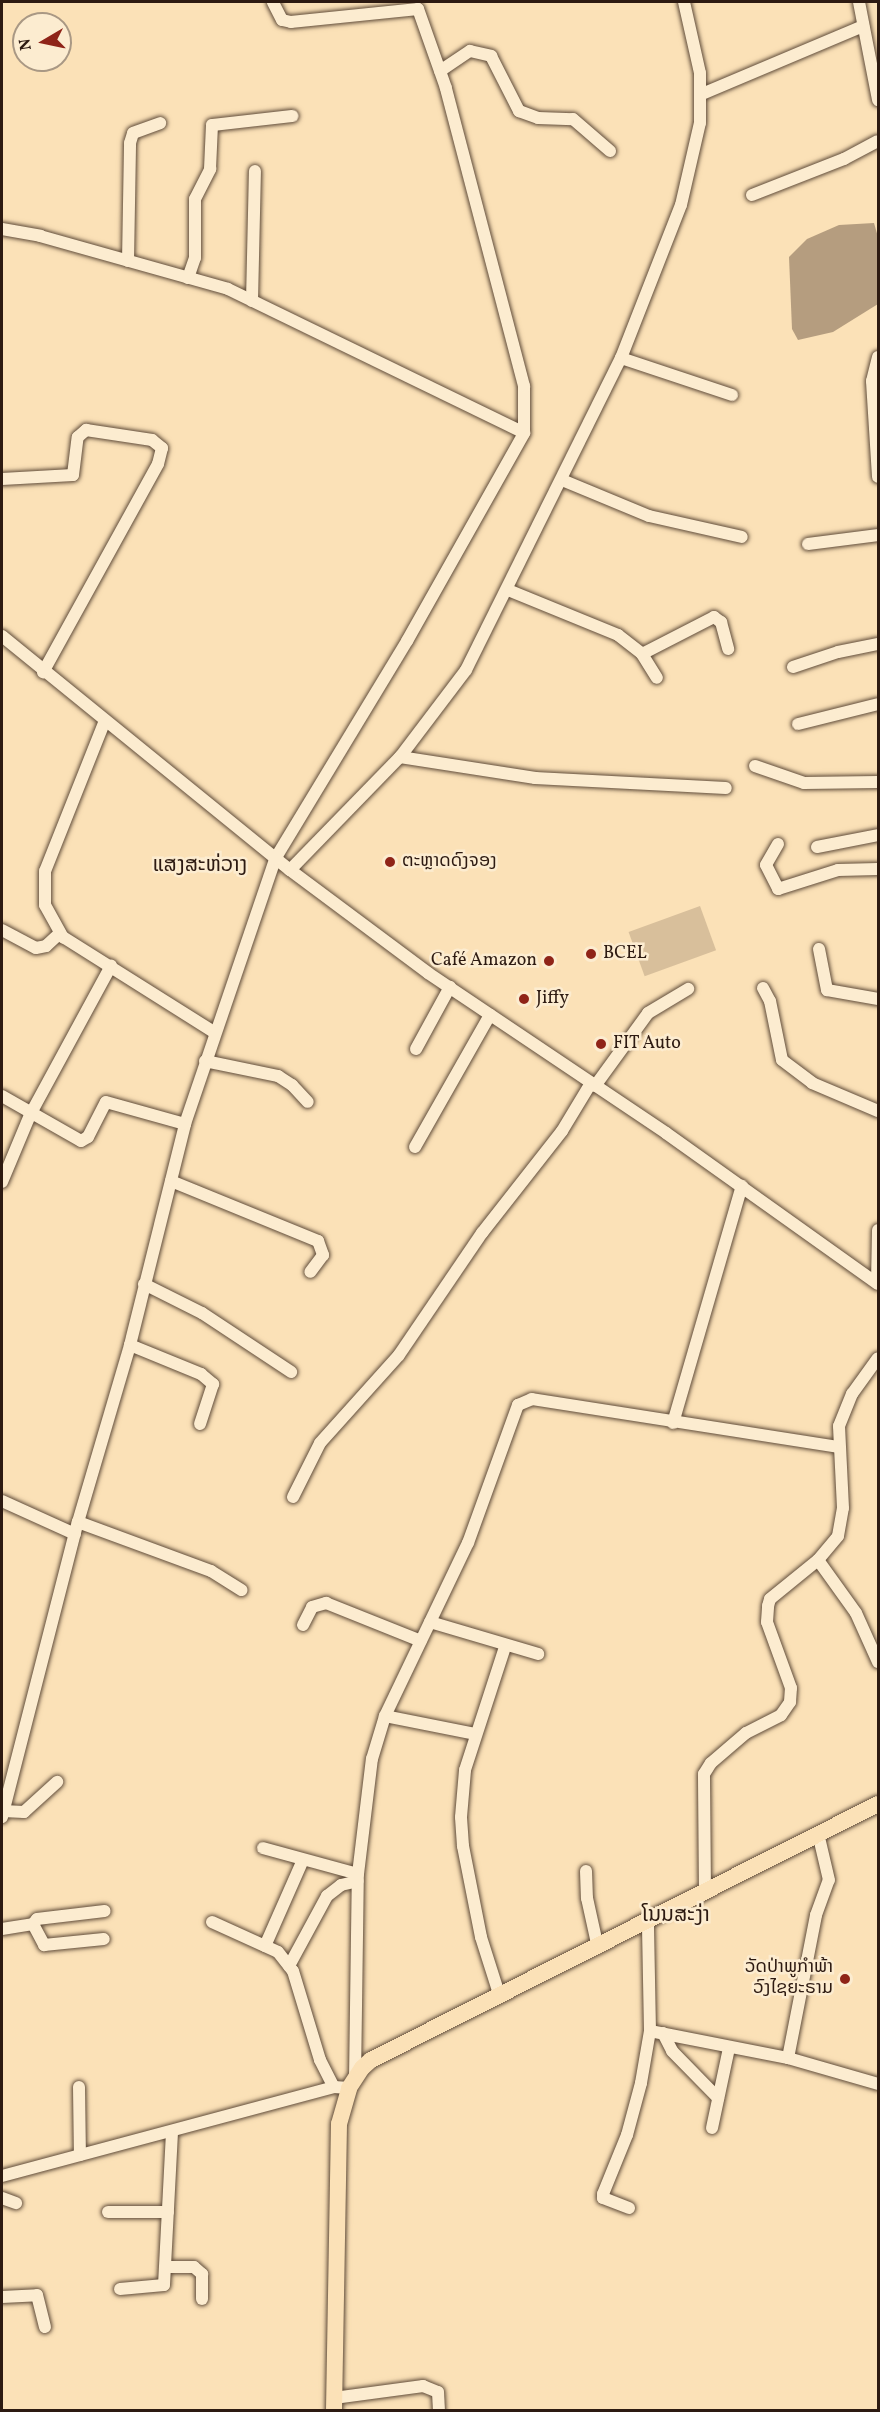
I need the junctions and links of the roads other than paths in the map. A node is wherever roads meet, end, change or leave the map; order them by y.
1 (273, 2) edge
2 (684, 2) edge
3 (859, 2) edge
4 (417, 5) edge
5 (863, 26) junction
6 (440, 71) junction
7 (702, 94) junction
8 (879, 100) edge
9 (292, 116) dead end
10 (160, 123) dead end
11 (879, 141) edge
12 (610, 151) dead end
13 (255, 171) dead end
14 (752, 195) dead end
15 (2, 229) edge
16 (128, 261) junction
17 (188, 278) junction
18 (252, 301) junction
19 (879, 357) edge
20 (621, 358) junction
21 (732, 395) dead end
22 (524, 433) junction
23 (879, 477) edge
24 (2, 479) edge
25 (562, 480) junction
26 (879, 535) edge
27 (742, 537) dead end
28 (808, 544) dead end
29 (508, 590) junction
30 (2, 636) edge
31 (879, 644) edge
32 (728, 649) dead end
33 (642, 654) junction
34 (793, 667) dead end
35 (43, 672) junction
36 (657, 678) dead end
37 (879, 704) edge
38 (104, 723) junction
39 (798, 724) dead end
40 (399, 757) junction
41 (755, 766) dead end
42 (879, 782) edge
43 (726, 788) dead end
44 (879, 835) edge
45 (778, 844) dead end
46 (817, 847) dead end
47 (275, 859) junction
48 (879, 869) edge
49 (290, 870) junction
50 (2, 930) edge
51 (60, 933) junction
52 (819, 949) dead end
53 (111, 966) junction
54 (450, 987) junction
55 (688, 988) dead end
56 (763, 988) dead end
57 (879, 999) edge
58 (490, 1015) junction
59 (214, 1032) junction
60 (416, 1049) dead end
61 (205, 1061) junction
62 (593, 1084) junction
63 (2, 1096) edge
64 (308, 1102) dead end
65 (879, 1111) edge
66 (30, 1115) junction
67 (185, 1124) junction
68 (415, 1147) dead end
69 (171, 1181) junction
70 (2, 1182) edge
71 (742, 1186) junction
72 (879, 1230) edge
73 (310, 1272) dead end
74 (144, 1284) junction
75 (878, 1284) edge
76 (130, 1345) junction
77 (879, 1358) edge
78 (291, 1372) dead end
79 (673, 1423) junction
80 (200, 1424) dead end
81 (838, 1448) junction
82 (293, 1497) dead end
83 (2, 1501) edge
84 (77, 1528) junction
85 (818, 1560) junction
86 (241, 1590) dead end
87 (430, 1622) junction
88 (303, 1625) dead end
89 (421, 1641) junction
90 (505, 1647) junction
91 (538, 1653) dead end
92 (879, 1662) edge
93 (385, 1716) junction
94 (475, 1734) junction
95 (57, 1782) dead end
96 (4, 1796) edge
97 (879, 1804) edge
98 (2, 1814) edge
99 (818, 1833) junction
100 (263, 1848) dead end
101 (303, 1860) junction
102 (586, 1870) dead end
103 (358, 1878) junction
104 (705, 1893) junction
105 (105, 1911) dead end
106 (212, 1922) dead end
107 (648, 1922) junction
108 (33, 1924) junction
109 (2, 1929) edge
110 (104, 1939) dead end
111 (265, 1946) junction
112 (598, 1948) junction
113 (290, 1966) junction
114 (500, 1997) junction
115 (650, 2031) junction
116 (663, 2034) junction
117 (729, 2048) junction
118 (788, 2058) junction
119 (346, 2084) junction
120 (879, 2084) edge
121 (79, 2088) dead end
122 (718, 2098) junction
123 (712, 2128) dead end
124 (172, 2133) junction
125 (80, 2155) junction
126 (2, 2176) edge
127 (2, 2198) edge
128 (16, 2203) dead end
129 (629, 2208) dead end
130 (108, 2212) dead end
131 (168, 2212) junction
132 (167, 2267) junction
133 (120, 2289) dead end
134 (2, 2297) edge
135 (202, 2299) dead end
136 (45, 2327) dead end
137 (334, 2404) edge
138 (439, 2410) edge

1 - 4 street
2 - 7 street
3 - 5 street
4 - 6 street
5 - 7 street
5 - 8 street
6 - 12 street
6 - 22 street
7 - 20 street
9 - 17 street
10 - 16 street
11 - 14 street
13 - 18 street
15 - 16 street
16 - 17 street
17 - 18 street
18 - 22 street
19 - 23 street
20 - 21 street
20 - 25 street
22 - 47 street
24 - 35 street
25 - 27 street
25 - 29 street
26 - 28 street
29 - 33 street
29 - 40 street
30 - 35 street
31 - 34 street
32 - 33 street
33 - 36 street
35 - 38 street
37 - 39 street
38 - 47 street
38 - 51 street
40 - 43 street
40 - 49 street
41 - 42 street
44 - 46 street
45 - 48 street
47 - 49 street
47 - 59 street
49 - 54 street
50 - 51 street
51 - 53 street
52 - 57 street
53 - 59 street
53 - 66 street
54 - 58 street
54 - 60 street
55 - 62 street
56 - 65 street
58 - 62 street
58 - 68 street
59 - 61 street
61 - 64 street
61 - 67 street
62 - 71 street
62 - 82 street
63 - 66 street
66 - 67 street
66 - 70 street
67 - 69 street
69 - 73 street
69 - 74 street
71 - 75 street
71 - 79 street
72 - 75 street
74 - 76 street
74 - 78 street
76 - 80 street
76 - 84 street
77 - 81 street
79 - 81 street
79 - 87 street
81 - 85 street
83 - 84 street
84 - 86 street
84 - 96 street
85 - 92 street
85 - 104 street
87 - 89 street
87 - 90 street
88 - 89 street
89 - 93 street
90 - 91 street
90 - 94 street
93 - 94 street
93 - 103 street
94 - 114 street
95 - 98 street
96 - 98 street
97 - 99 main road
99 - 104 main road
99 - 118 street
100 - 101 street
101 - 103 street
101 - 111 street
102 - 112 street
103 - 113 street
103 - 119 street
104 - 107 main road
105 - 108 street
106 - 111 street
107 - 112 main road
107 - 115 street
108 - 109 street
108 - 110 street
111 - 113 street
112 - 114 main road
113 - 119 street
114 - 119 main road
115 - 116 street
115 - 129 street
116 - 117 street
116 - 122 street
117 - 118 street
117 - 122 street
118 - 120 street
119 - 124 street
119 - 137 main road
121 - 125 street
122 - 123 street
124 - 125 street
124 - 131 street
125 - 126 street
127 - 128 street
130 - 131 street
131 - 132 street
132 - 133 street
132 - 135 street
134 - 136 street
137 - 138 street

